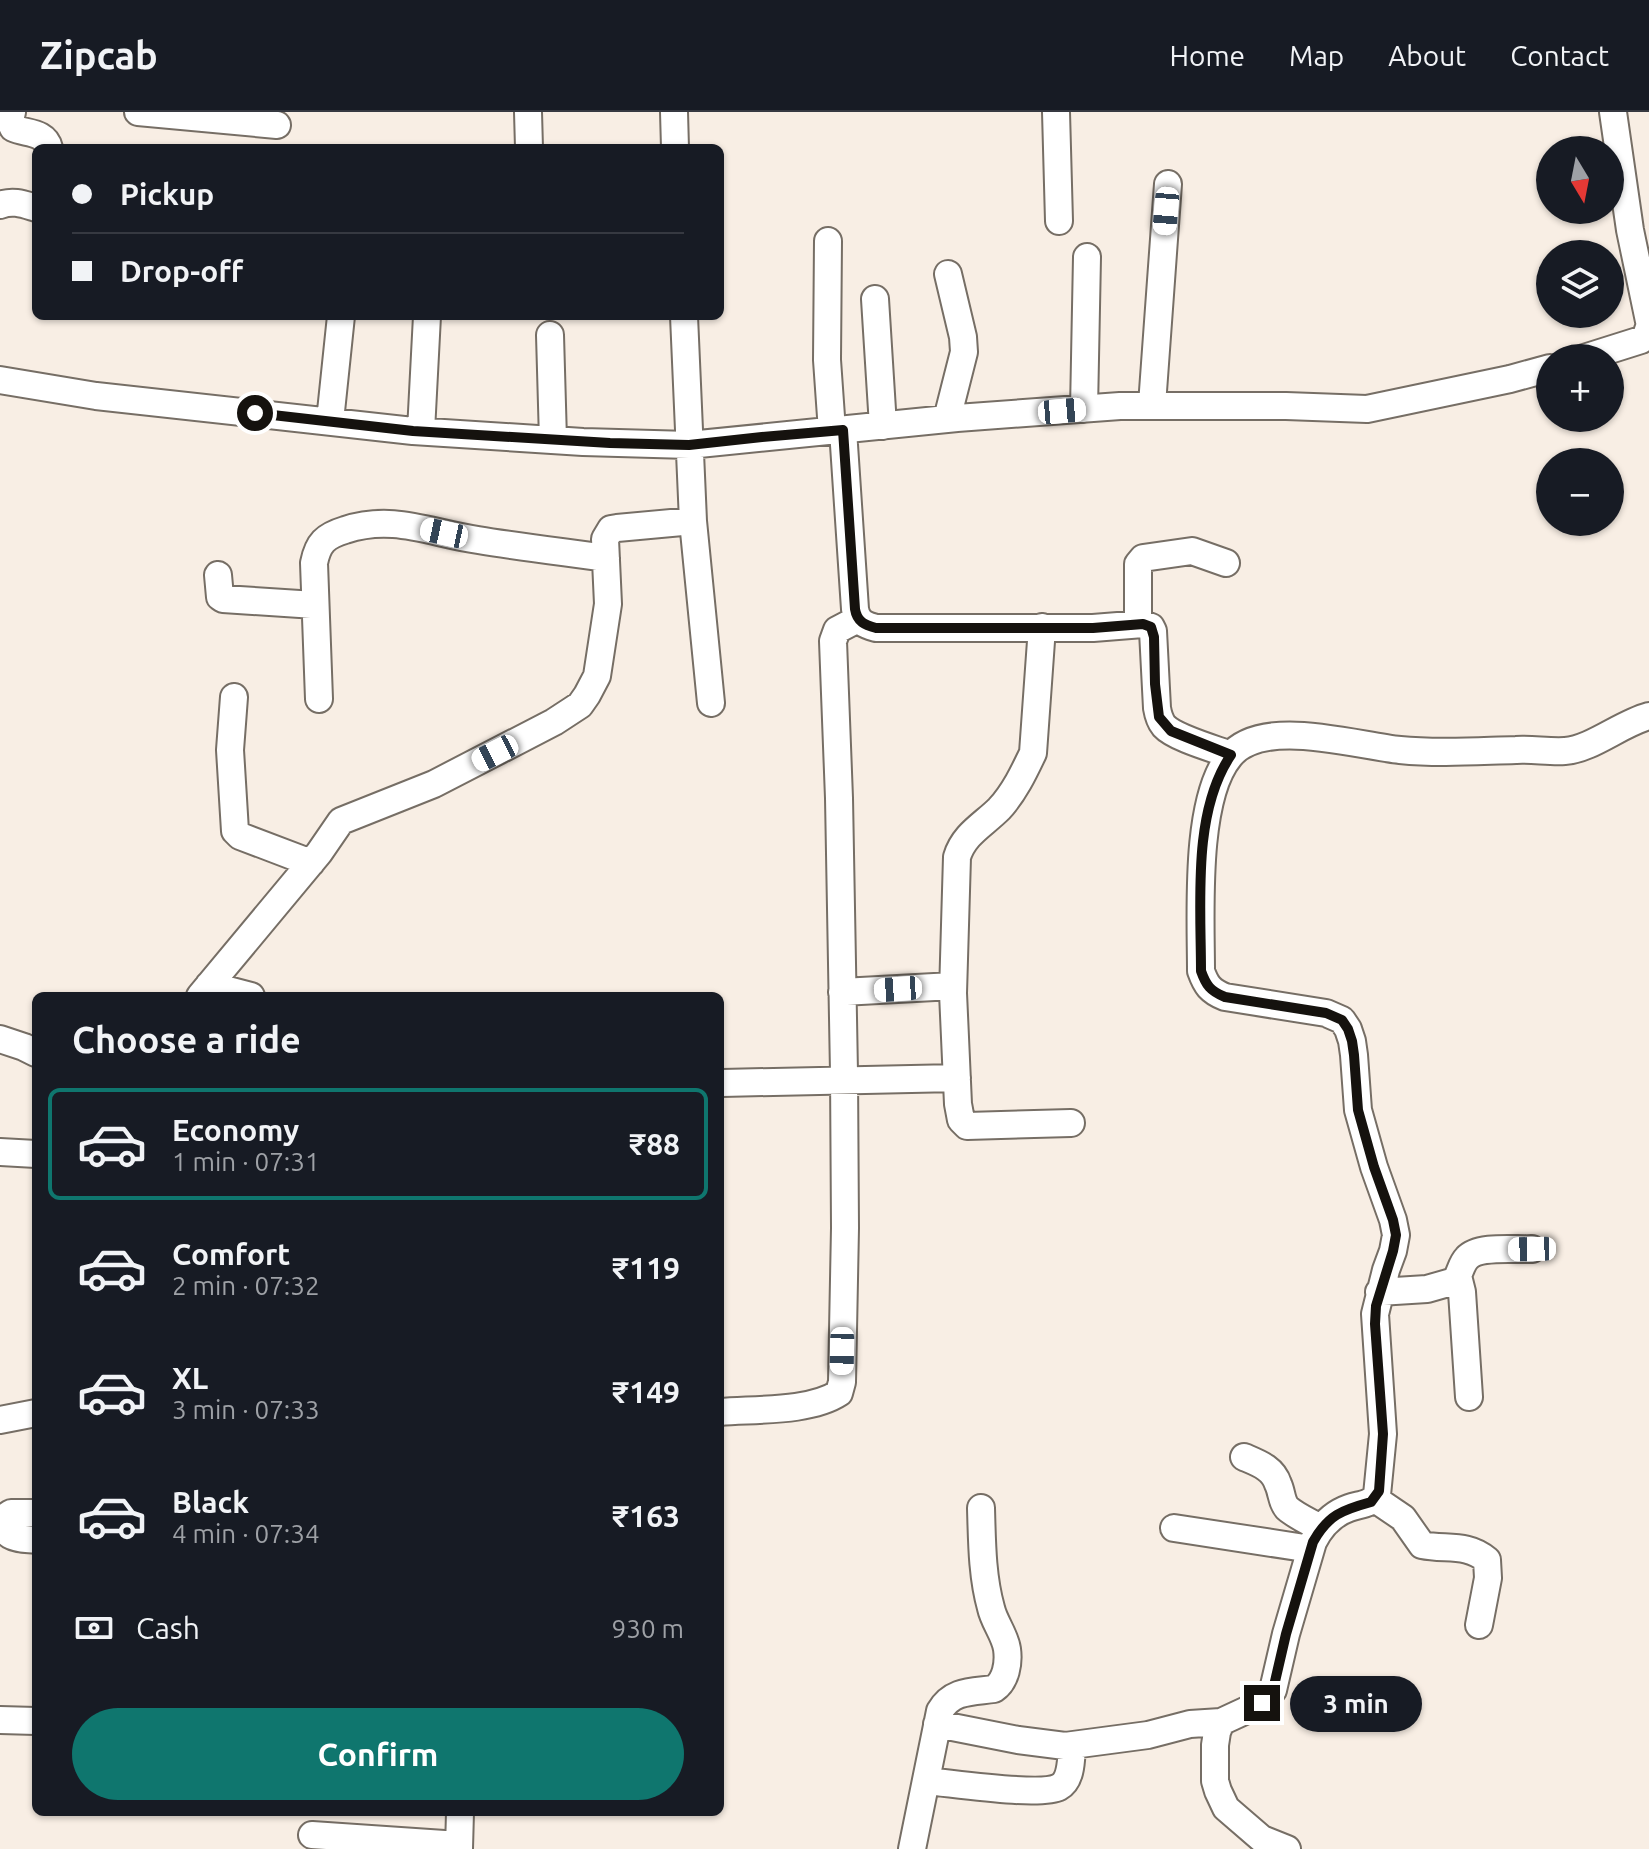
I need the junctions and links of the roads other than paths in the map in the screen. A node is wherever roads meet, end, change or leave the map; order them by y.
1 (12, 112) edge
2 (138, 112) edge
3 (528, 112) edge
4 (674, 112) edge
5 (1056, 112) edge
6 (1613, 112) edge
7 (277, 125) dead end
8 (48, 144) edge
9 (529, 144) edge
10 (675, 144) edge
11 (1168, 184) dead end
12 (0, 205) edge
13 (32, 207) edge
14 (1059, 221) dead end
15 (828, 241) dead end
16 (1087, 257) dead end
17 (948, 274) dead end
18 (875, 299) dead end
19 (341, 320) edge
20 (427, 320) edge
21 (684, 320) edge
22 (1649, 321) edge
23 (1649, 327) edge
24 (550, 335) dead end
25 (1624, 345) edge
26 (1536, 372) edge
27 (0, 380) edge
28 (1152, 405) junction
29 (1084, 409) junction
30 (947, 419) junction
31 (330, 421) junction
32 (883, 426) junction
33 (421, 431) junction
34 (838, 431) junction
35 (553, 440) junction
36 (689, 445) junction
37 (693, 521) junction
38 (606, 558) junction
39 (1226, 563) dead end
40 (218, 575) dead end
41 (315, 605) junction
42 (858, 619) junction
43 (1138, 624) junction
44 (1042, 627) junction
45 (234, 697) dead end
46 (319, 699) dead end
47 (711, 703) dead end
48 (1649, 716) edge
49 (1231, 755) junction
50 (311, 863) junction
51 (953, 986) junction
52 (204, 991) edge
53 (842, 992) junction
54 (0, 1039) edge
55 (32, 1051) edge
56 (957, 1078) junction
57 (844, 1079) junction
58 (724, 1083) edge
59 (1071, 1123) dead end
60 (0, 1152) edge
61 (32, 1154) edge
62 (1532, 1249) dead end
63 (1458, 1276) junction
64 (1379, 1292) junction
65 (1469, 1397) dead end
66 (724, 1412) edge
67 (32, 1414) edge
68 (0, 1420) edge
69 (1244, 1457) dead end
70 (1375, 1499) junction
71 (981, 1508) dead end
72 (32, 1513) edge
73 (1174, 1528) dead end
74 (32, 1539) edge
75 (1315, 1539) junction
76 (1479, 1625) dead end
77 (0, 1720) edge
78 (32, 1721) edge
79 (1221, 1722) junction
80 (937, 1724) junction
81 (1072, 1746) junction
82 (926, 1781) junction
83 (460, 1816) edge
84 (312, 1835) dead end
85 (459, 1847) edge
86 (912, 1849) edge
87 (1287, 1849) edge

1 - 8 street
2 - 7 street
3 - 9 street
4 - 10 street
5 - 14 street
6 - 22 street
11 - 28 street
12 - 13 street
15 - 34 street
16 - 29 street
17 - 30 street
18 - 32 street
19 - 31 street
20 - 33 street
21 - 36 street
23 - 25 street
24 - 35 street
26 - 28 street
27 - 31 street
28 - 29 street
29 - 30 street
30 - 32 street
31 - 33 street
32 - 34 street
33 - 35 street
34 - 36 street
34 - 42 street
35 - 36 street
36 - 37 street
37 - 38 street
37 - 47 street
38 - 41 street
38 - 50 street
39 - 43 street
40 - 41 street
41 - 46 street
42 - 44 street
42 - 53 street
43 - 44 street
43 - 49 street
44 - 51 street
45 - 50 street
48 - 49 street
49 - 64 street
50 - 52 street
51 - 53 street
51 - 56 street
53 - 57 street
54 - 55 street
56 - 57 street
56 - 59 street
57 - 58 street
57 - 66 street
60 - 61 street
62 - 63 street
63 - 64 street
63 - 65 street
64 - 70 street
67 - 68 street
69 - 75 street
70 - 75 street
70 - 76 street
71 - 80 street
72 - 74 street
73 - 75 street
75 - 79 street
77 - 78 street
79 - 81 street
79 - 87 street
80 - 81 street
80 - 82 street
81 - 82 street
82 - 86 street
83 - 85 street
84 - 85 street

